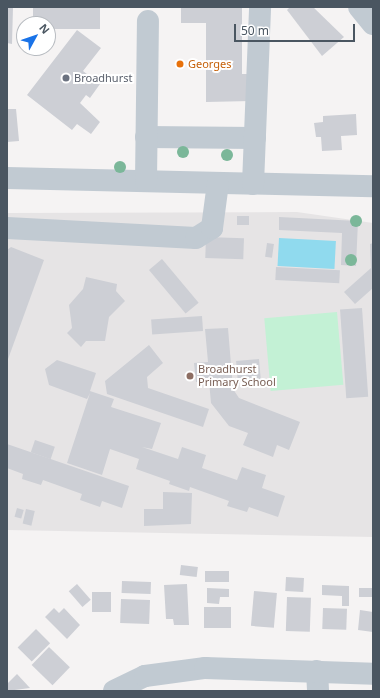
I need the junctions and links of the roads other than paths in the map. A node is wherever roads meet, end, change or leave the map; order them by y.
1 (260, 7) edge
2 (358, 7) edge
3 (148, 21) dead end
4 (373, 24) edge
5 (146, 136) junction
6 (255, 138) junction
7 (7, 178) edge
8 (146, 182) junction
9 (218, 183) junction
10 (254, 184) junction
11 (373, 186) edge
12 (7, 228) edge
13 (373, 674) edge
14 (318, 681) edge
15 (114, 691) edge

1 - 6 street
2 - 4 street
3 - 5 street
5 - 6 street
5 - 8 street
6 - 10 street
7 - 8 street
8 - 9 street
9 - 10 street
9 - 12 street
10 - 11 street
13 - 14 street
14 - 15 street

